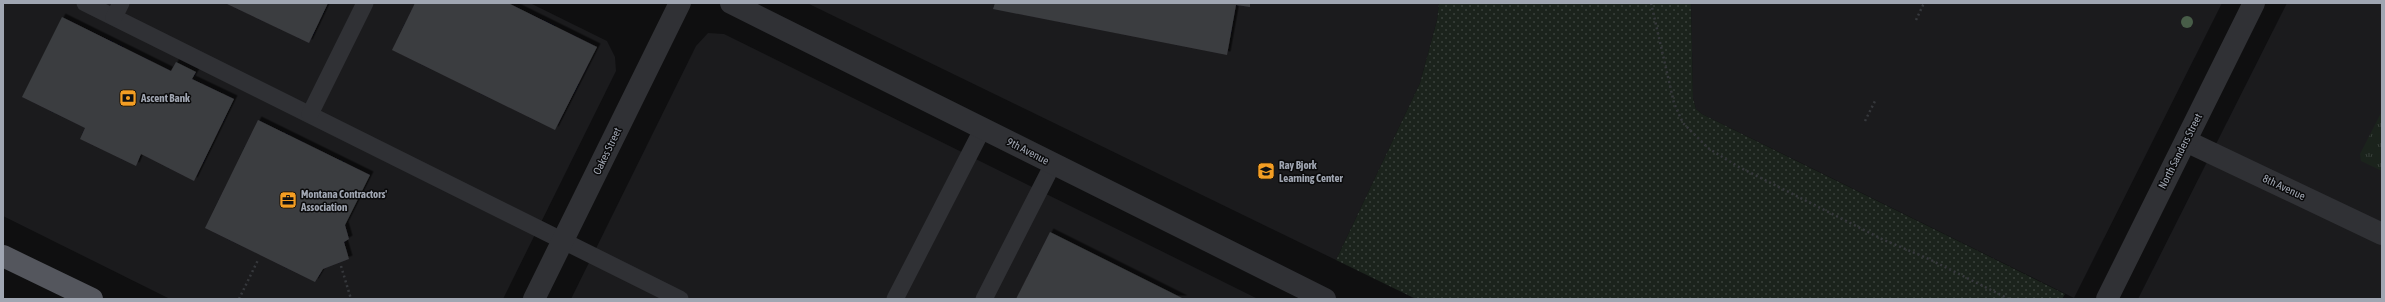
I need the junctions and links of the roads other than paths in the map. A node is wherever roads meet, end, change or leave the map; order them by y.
1 (85, 3) edge
2 (365, 3) edge
3 (680, 3) edge
4 (730, 3) edge
5 (2254, 3) edge
6 (117, 10) edge
7 (310, 114) junction
8 (983, 128) junction
9 (2186, 140) junction
10 (1053, 164) junction
11 (2382, 234) edge
12 (563, 240) junction
13 (3, 256) edge
14 (1301, 294) edge
15 (92, 299) edge
16 (534, 299) edge
17 (680, 299) edge
18 (895, 299) edge
19 (984, 299) edge
20 (1325, 299) edge
21 (2107, 299) edge

1 - 6 lane
2 - 7 lane
3 - 12 street, Oakes Street
4 - 8 street, 9th Avenue
5 - 9 street, North Sanders Street
6 - 7 lane
7 - 12 lane
8 - 10 street, 9th Avenue
8 - 18 lane
9 - 11 street, 8th Avenue
9 - 21 street, North Sanders Street
10 - 14 street, 9th Avenue
10 - 19 lane
12 - 16 street, Oakes Street
12 - 17 lane
13 - 15 highway
14 - 20 street, 9th Avenue

